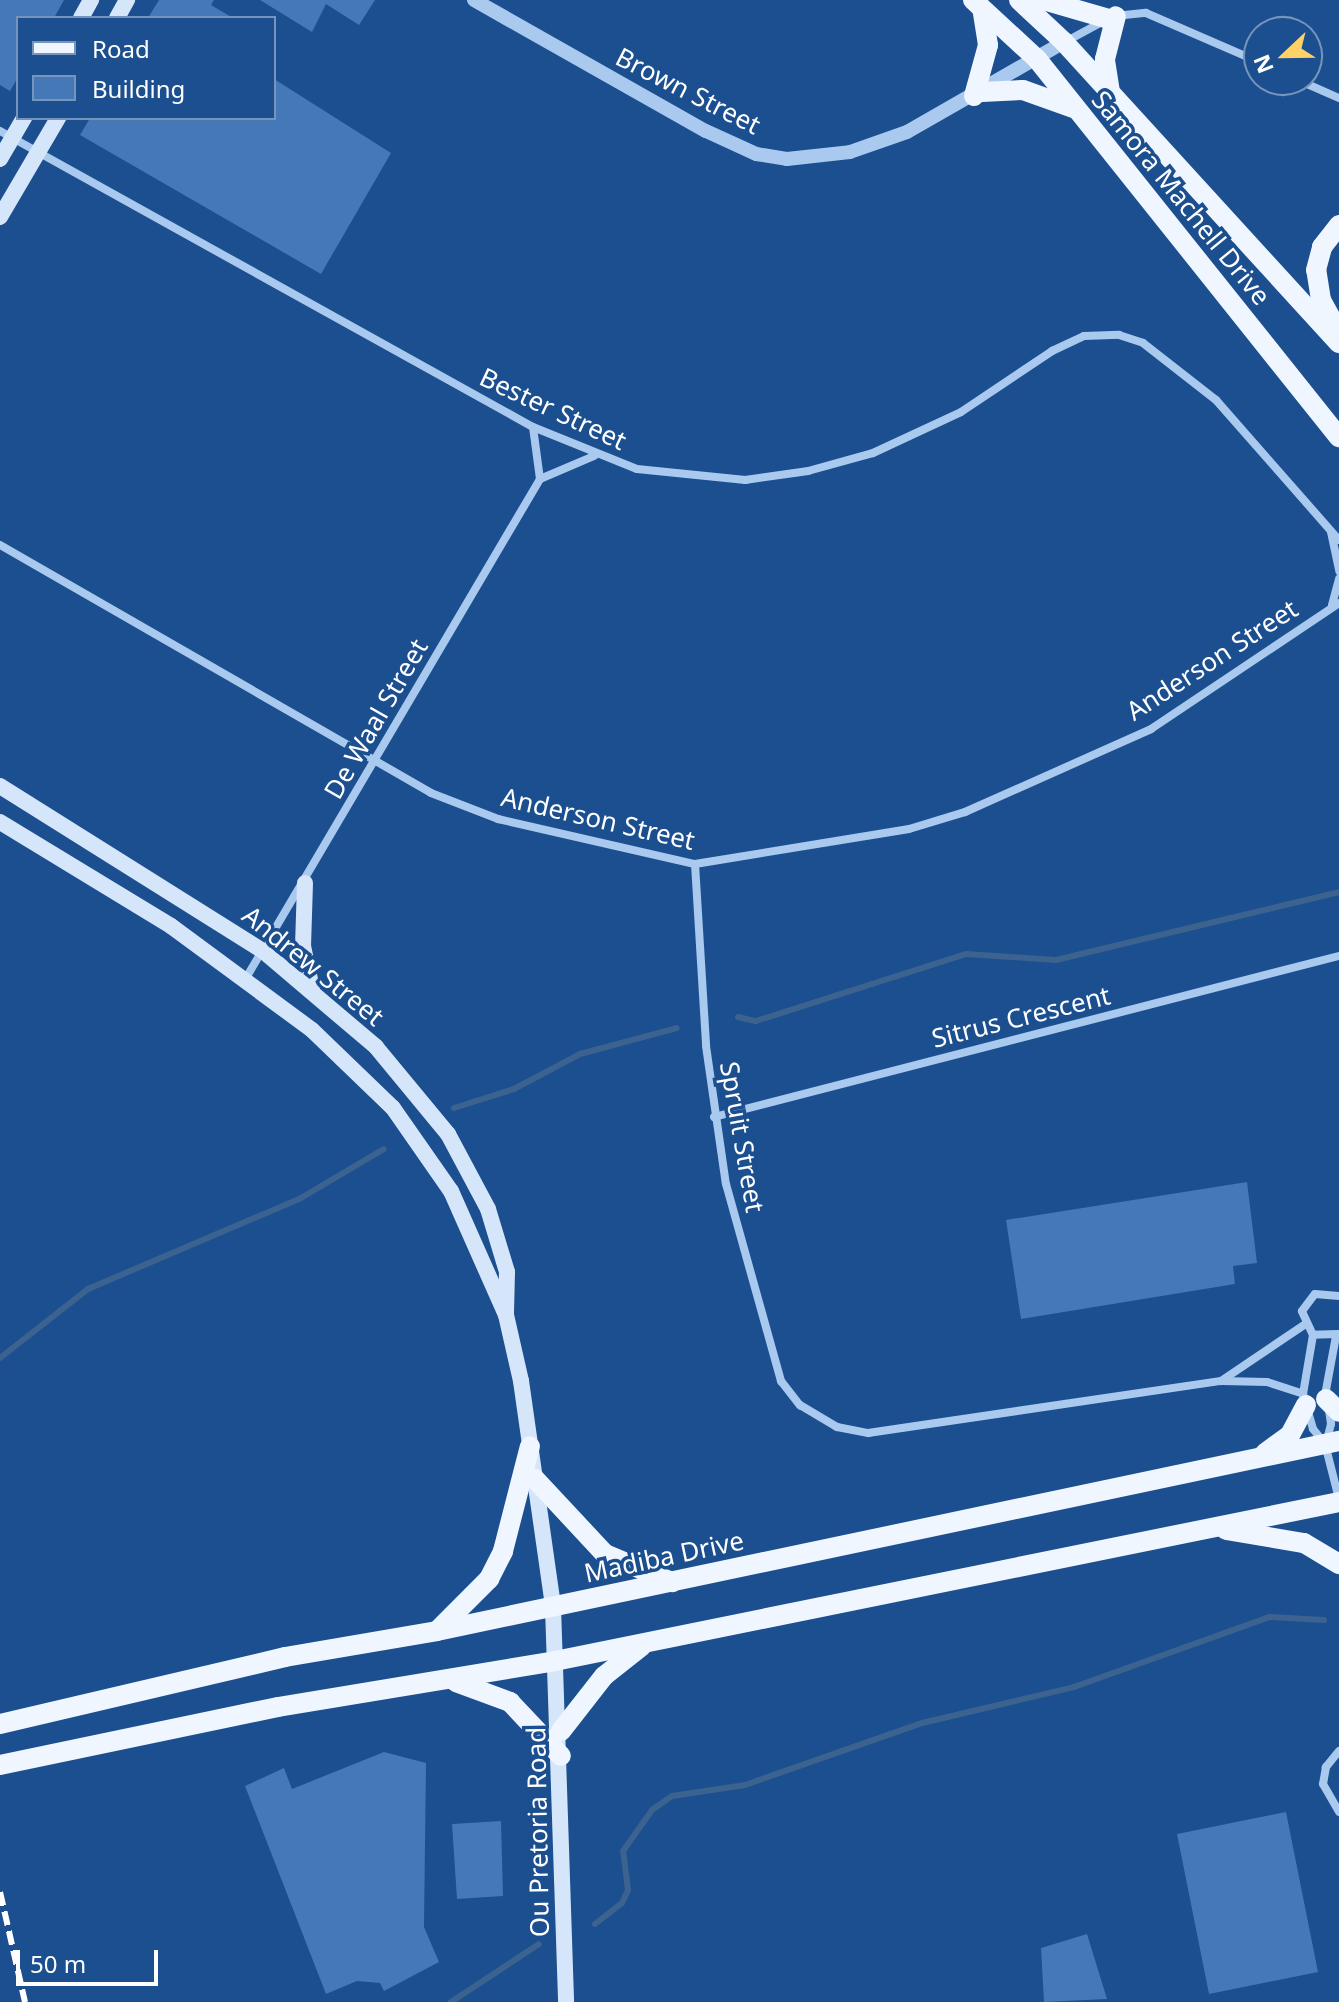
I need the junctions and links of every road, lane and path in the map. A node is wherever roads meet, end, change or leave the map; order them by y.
1 (474, 0) edge
2 (1019, 0) edge
3 (1043, 0) edge
4 (977, 4) edge
5 (1112, 17) junction
6 (1064, 42) junction
7 (1243, 55) edge
8 (1037, 59) junction
9 (1110, 92) junction
10 (978, 94) junction
11 (1076, 109) junction
12 (22, 120) edge
13 (57, 120) edge
14 (6, 135) edge
15 (37, 154) junction
16 (0, 159) edge
17 (0, 217) edge
18 (1339, 225) edge
19 (1339, 332) edge
20 (1339, 343) edge
21 (533, 427) junction
22 (1339, 437) edge
23 (594, 456) junction
24 (540, 479) junction
25 (1330, 527) junction
26 (1339, 540) edge
27 (0, 545) edge
28 (1339, 571) edge
29 (1339, 579) edge
30 (1336, 604) edge
31 (371, 763) junction
32 (0, 786) edge
33 (0, 822) edge
34 (695, 864) junction
35 (305, 883) junction
36 (263, 951) junction
37 (1339, 956) edge
38 (246, 978) junction
39 (312, 989) junction
40 (714, 1117) junction
41 (1339, 1296) edge
42 (506, 1315) junction
43 (1304, 1325) junction
44 (1313, 1335) junction
45 (1338, 1335) edge
46 (1221, 1381) junction
47 (1319, 1402) edge
48 (1332, 1443) edge
49 (530, 1446) junction
50 (1258, 1457) junction
51 (535, 1479) junction
52 (1339, 1501) edge
53 (1206, 1528) junction
54 (1339, 1564) edge
55 (673, 1582) junction
56 (553, 1607) junction
57 (437, 1631) junction
58 (645, 1643) junction
59 (555, 1661) junction
60 (447, 1680) junction
61 (0, 1724) edge
62 (561, 1731) junction
63 (1339, 1751) edge
64 (561, 1756) junction
65 (0, 1765) edge
66 (1339, 1812) edge
67 (566, 2002) edge

1 - 10 street, Brown Street
2 - 6 main road, Samora Machell Drive
3 - 5 main road
4 - 8 main road, Samora Machell Drive
4 - 10 main road
5 - 6 street
5 - 7 street
5 - 9 main road
6 - 8 street, Brown Street
6 - 9 main road, Samora Machell Drive
8 - 10 street, Brown Street
8 - 11 main road, Samora Machell Drive
9 - 20 main road, Samora Machell Drive
10 - 11 main road
11 - 22 main road, Samora Machell Drive
12 - 14 main road
13 - 15 main road
14 - 15 street, Bester Street
14 - 16 main road
15 - 17 main road
15 - 21 street, Bester Street
18 - 19 main road
21 - 23 street, Bester Street
21 - 24 street
23 - 24 street
23 - 25 street, Bester Street
24 - 31 street, De Waal Street
25 - 26 street
25 - 28 street
27 - 31 street, Anderson Street
29 - 30 street
30 - 34 street, Anderson Street
31 - 34 street, Anderson Street
31 - 35 street, De Waal Street
32 - 36 main road, Andrew Street
33 - 38 main road, Andrew Street
34 - 40 street, Spruit Street
35 - 36 street, De Waal Street
35 - 39 main road
36 - 38 street, De Waal Street
36 - 39 main road, Andrew Street
37 - 40 street, Sitrus Crescent
38 - 42 main road, Andrew Street
39 - 42 main road, Andrew Street
40 - 46 street, Spruit Street
41 - 43 street
42 - 49 main road, Andrew Street
43 - 44 street
43 - 46 street
44 - 45 street
44 - 47 street
45 - 47 street
46 - 47 street
47 - 48 street
47 - 48 street
47 - 50 main road
48 - 50 main road, Madiba Drive
48 - 52 street
49 - 51 main road, Andrew Street
49 - 57 main road
50 - 55 main road, Madiba Drive
51 - 55 main road
51 - 56 main road, Andrew Street
52 - 53 main road
53 - 54 main road
53 - 58 main road
55 - 56 main road, Madiba Drive
56 - 57 main road, Madiba Drive
56 - 59 main road, Andrew Street
57 - 61 main road, Madiba Drive
58 - 59 main road
58 - 62 main road
59 - 60 main road
59 - 62 main road, Ou Pretoria Road
60 - 64 main road
60 - 65 main road
62 - 64 main road, Ou Pretoria Road
63 - 66 street
64 - 67 main road, Ou Pretoria Road

